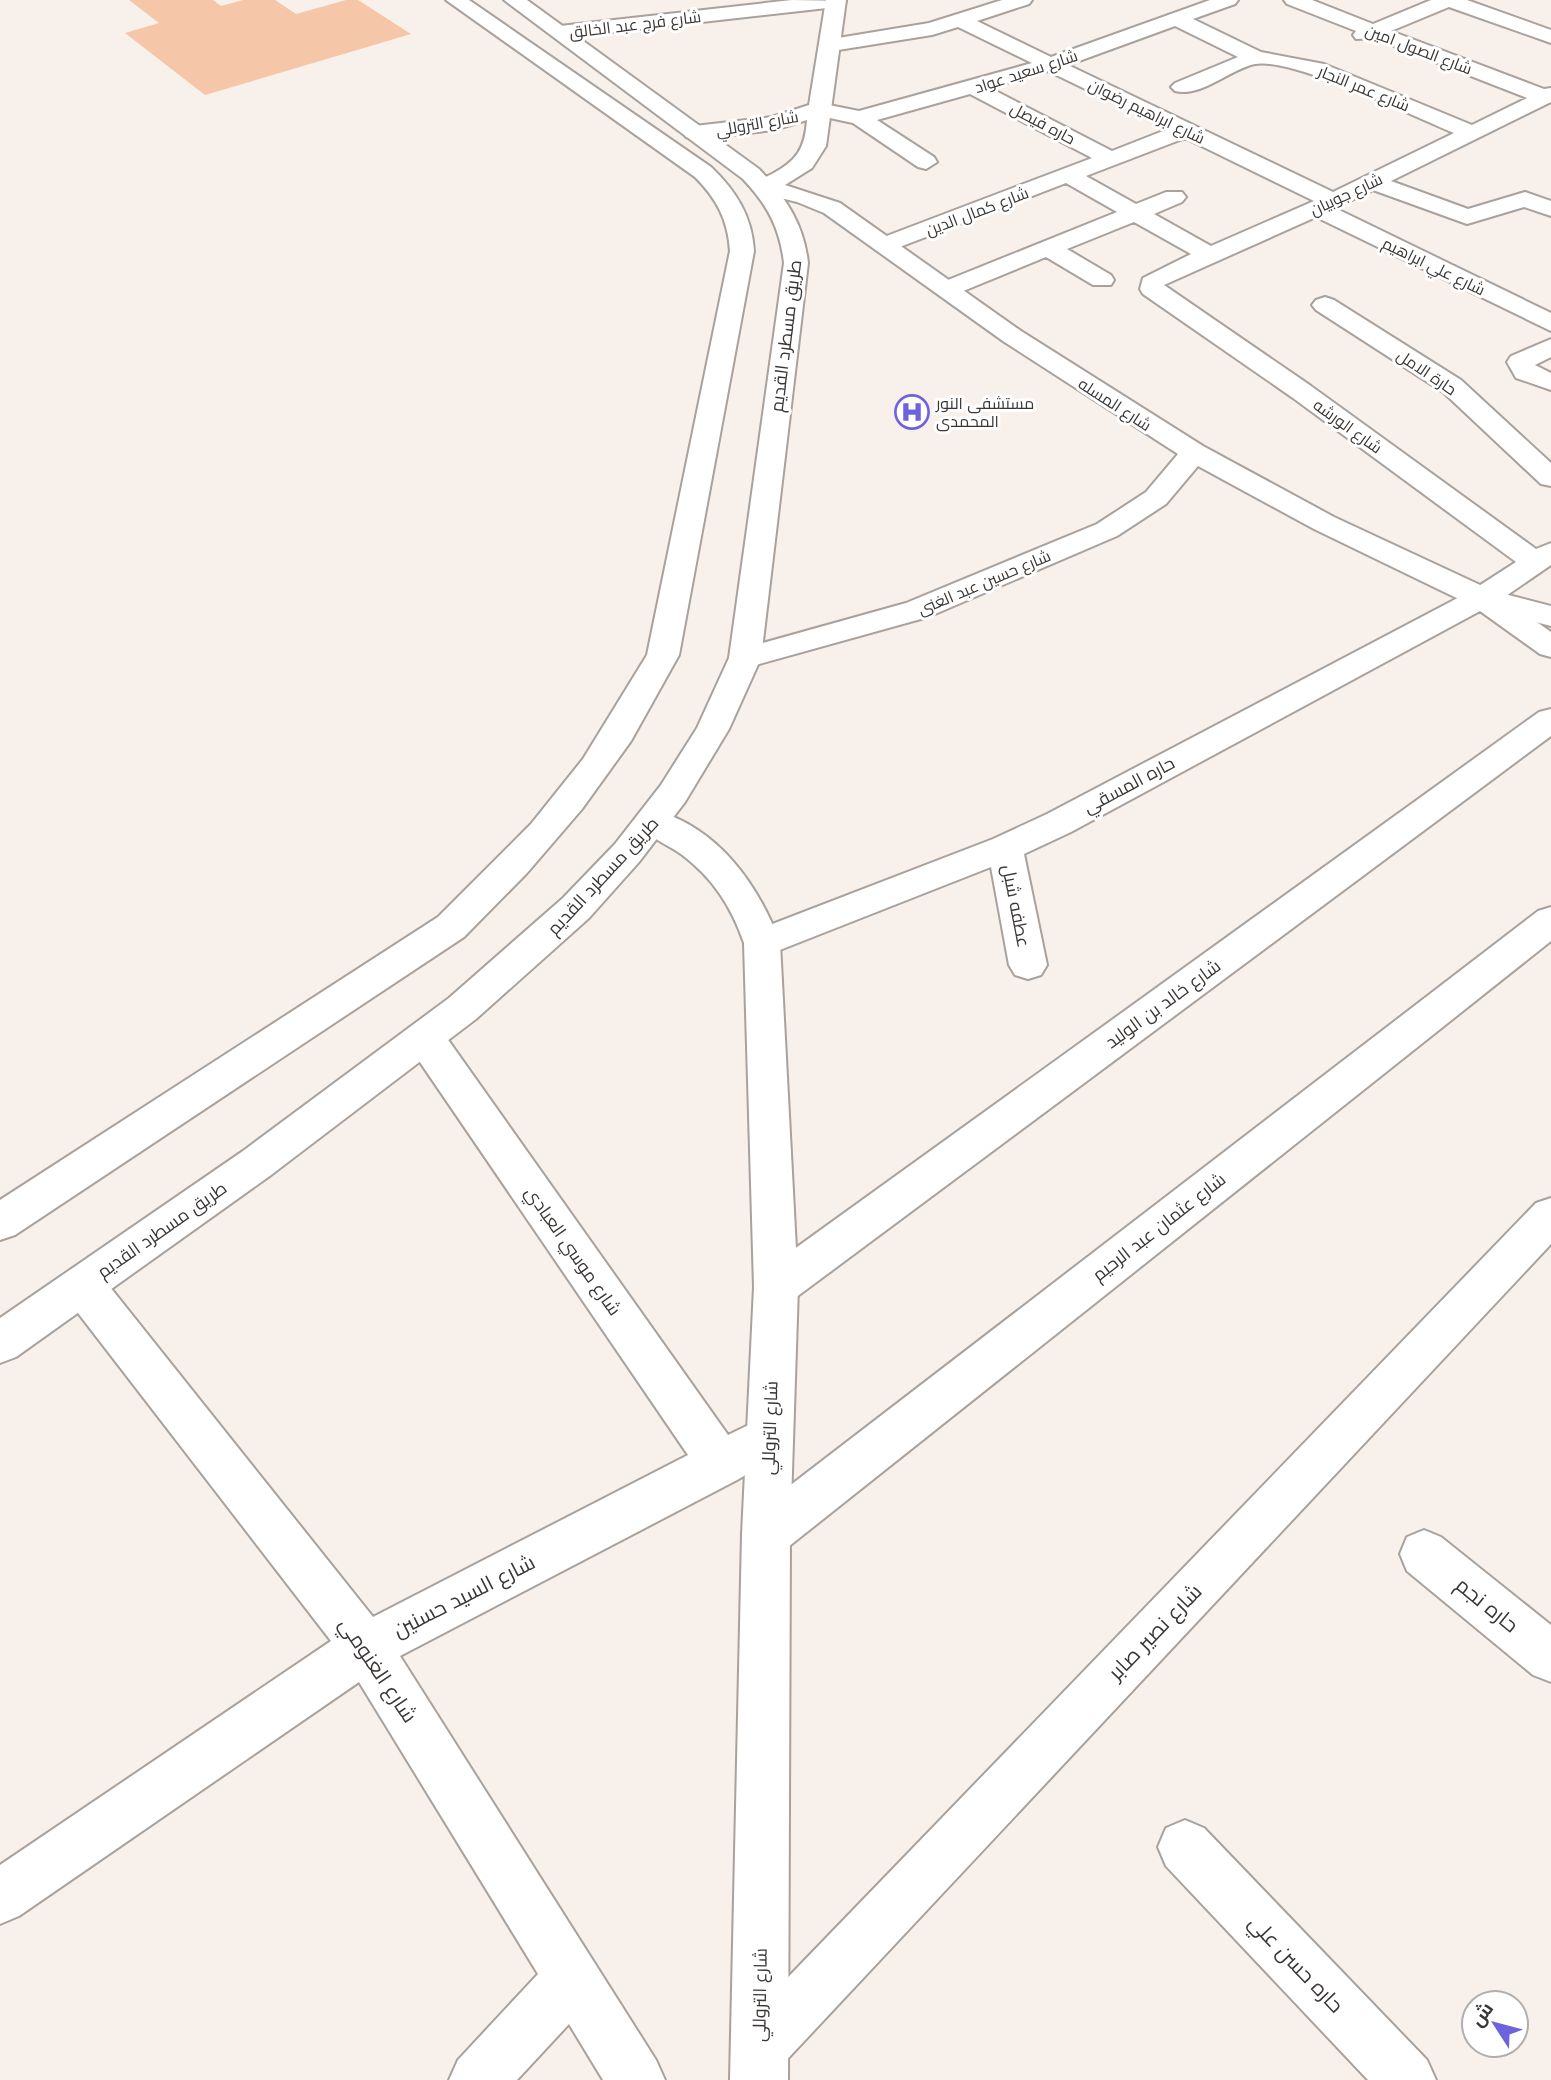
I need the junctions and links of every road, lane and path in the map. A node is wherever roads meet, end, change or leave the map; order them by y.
1 (456, 0) edge
2 (514, 0) edge
3 (836, 0) edge
4 (1022, 0) edge
5 (1228, 0) edge
6 (1294, 0) edge
7 (1449, 0) edge
8 (1177, 19) junction
9 (961, 21) junction
10 (1373, 31) junction
11 (559, 32) junction
12 (1551, 37) edge
13 (832, 45) junction
14 (1255, 57) junction
15 (1051, 64) junction
16 (1293, 64) junction
17 (1182, 87) dead end
18 (975, 88) junction
19 (1547, 96) edge
20 (819, 109) junction
21 (1515, 113) junction
22 (860, 118) junction
23 (1539, 121) dead end
24 (1186, 130) junction
25 (694, 132) junction
26 (1473, 133) junction
27 (1111, 159) junction
28 (926, 162) dead end
29 (1070, 176) junction
30 (1372, 182) junction
31 (764, 187) junction
32 (1174, 197) dead end
33 (1325, 204) junction
34 (1551, 209) edge
35 (1134, 213) junction
36 (884, 246) junction
37 (1048, 248) junction
38 (1208, 254) junction
39 (1102, 280) dead end
40 (947, 289) junction
41 (1157, 295) joint
42 (1325, 306) dead end
43 (1551, 323) edge
44 (1551, 346) edge
45 (1551, 382) edge
46 (1193, 452) junction
47 (1551, 478) edge
48 (1543, 557) edge
49 (1482, 598) junction
50 (1551, 616) edge
51 (1551, 647) edge
52 (745, 658) junction
53 (1551, 720) edge
54 (655, 822) junction
55 (1004, 848) junction
56 (1551, 921) edge
57 (762, 943) junction
58 (1028, 965) dead end
59 (425, 1038) junction
60 (1551, 1216) edge
61 (0, 1222) edge
62 (83, 1286) junction
63 (776, 1287) junction
64 (0, 1343) edge
65 (769, 1437) junction
66 (721, 1464) junction
67 (766, 1534) junction
68 (1424, 1554) dead end
69 (366, 1647) junction
70 (1551, 1657) edge
71 (1185, 1847) dead end
72 (0, 1896) edge
73 (572, 1979) junction
74 (759, 2064) edge
75 (478, 2080) edge
76 (636, 2080) edge
77 (1407, 2080) edge

1 - 61 street
2 - 11 street, طريق مسطرد القديم
3 - 11 street, شارع فرج عبد الخالق
3 - 13 street, شارع التروللي
4 - 9 street
5 - 8 street, شارع سعيد عواد
6 - 10 street, شارع الصول امين
7 - 10 street
7 - 12 street
8 - 14 street, شارع عمر النجار
8 - 15 street, شارع سعيد عواد
9 - 13 street
9 - 15 street, شارع ابراهيم رضوان
10 - 16 street
10 - 19 street, شارع الصول امين
11 - 25 street, طريق مسطرد القديم
13 - 20 street, شارع التروللي
14 - 16 street, شارع عمر النجار
14 - 17 street
15 - 18 street, شارع سعيد عواد
15 - 24 street, شارع ابراهيم رضوان
16 - 26 street, شارع عمر النجار
18 - 22 street, شارع سعيد عواد
18 - 27 street, حاره فيصل
19 - 21 street, شارع جوبيان
20 - 22 street, شارع سعيد عواد
20 - 25 street, شارع التروللي
20 - 31 street, شارع التروللي
21 - 23 street
21 - 26 street, شارع جوبيان
22 - 28 street
24 - 27 street, شارع كمال الدين
24 - 33 street, شارع ابراهيم رضوان
25 - 31 street, طريق مسطرد القديم
26 - 30 street, شارع جوبيان
27 - 29 street, شارع كمال الدين
29 - 35 street
29 - 36 street, شارع كمال الدين
30 - 33 street, شارع جوبيان
30 - 34 street
31 - 36 street, شارع المسله
31 - 52 street, طريق مسطرد القديم
32 - 35 street
33 - 38 street, شارع جوبيان
33 - 43 street, شارع علي ابراهيم
35 - 37 street
35 - 38 street
36 - 40 street, شارع المسله
37 - 39 street
37 - 40 street
38 - 41 street, شارع جوبيان
40 - 46 street, شارع المسله
41 - 48 street, شارع الورشه
42 - 47 street, حارة الامل
44 - 45 street
46 - 49 street, شارع المسله
46 - 52 street, شارع حسين عبد الغنى
48 - 49 street, حاره المسقي
49 - 50 street
49 - 51 street
49 - 55 street, حاره المسقي
52 - 54 street, طريق مسطرد القديم
53 - 63 street, شارع خالد بن الوليد
54 - 57 street, شارع التروللي
54 - 59 street, طريق مسطرد القديم
55 - 57 street, حاره المسقي
55 - 58 street, عطفه شبل
56 - 67 street, شارع عثمان عبد الرحيم
57 - 63 street, شارع التروللي
59 - 62 street, طريق مسطرد القديم
59 - 66 street, شارع موسي العبادي
60 - 74 street, شارع نصير صابر
62 - 64 street, طريق مسطرد القديم
62 - 69 street, شارع الغنومي
63 - 65 street, شارع التروللي
65 - 66 street, شارع السيد حسنين
65 - 67 street, شارع التروللي
66 - 69 street, شارع السيد حسنين
67 - 74 street, شارع التروللي
68 - 70 street, حاره نجم
69 - 72 street, شارع السيد حسنين
69 - 73 street, شارع الغنومي
71 - 77 street, حاره حسن علي
73 - 75 street
73 - 76 street, شارع الغنومي

